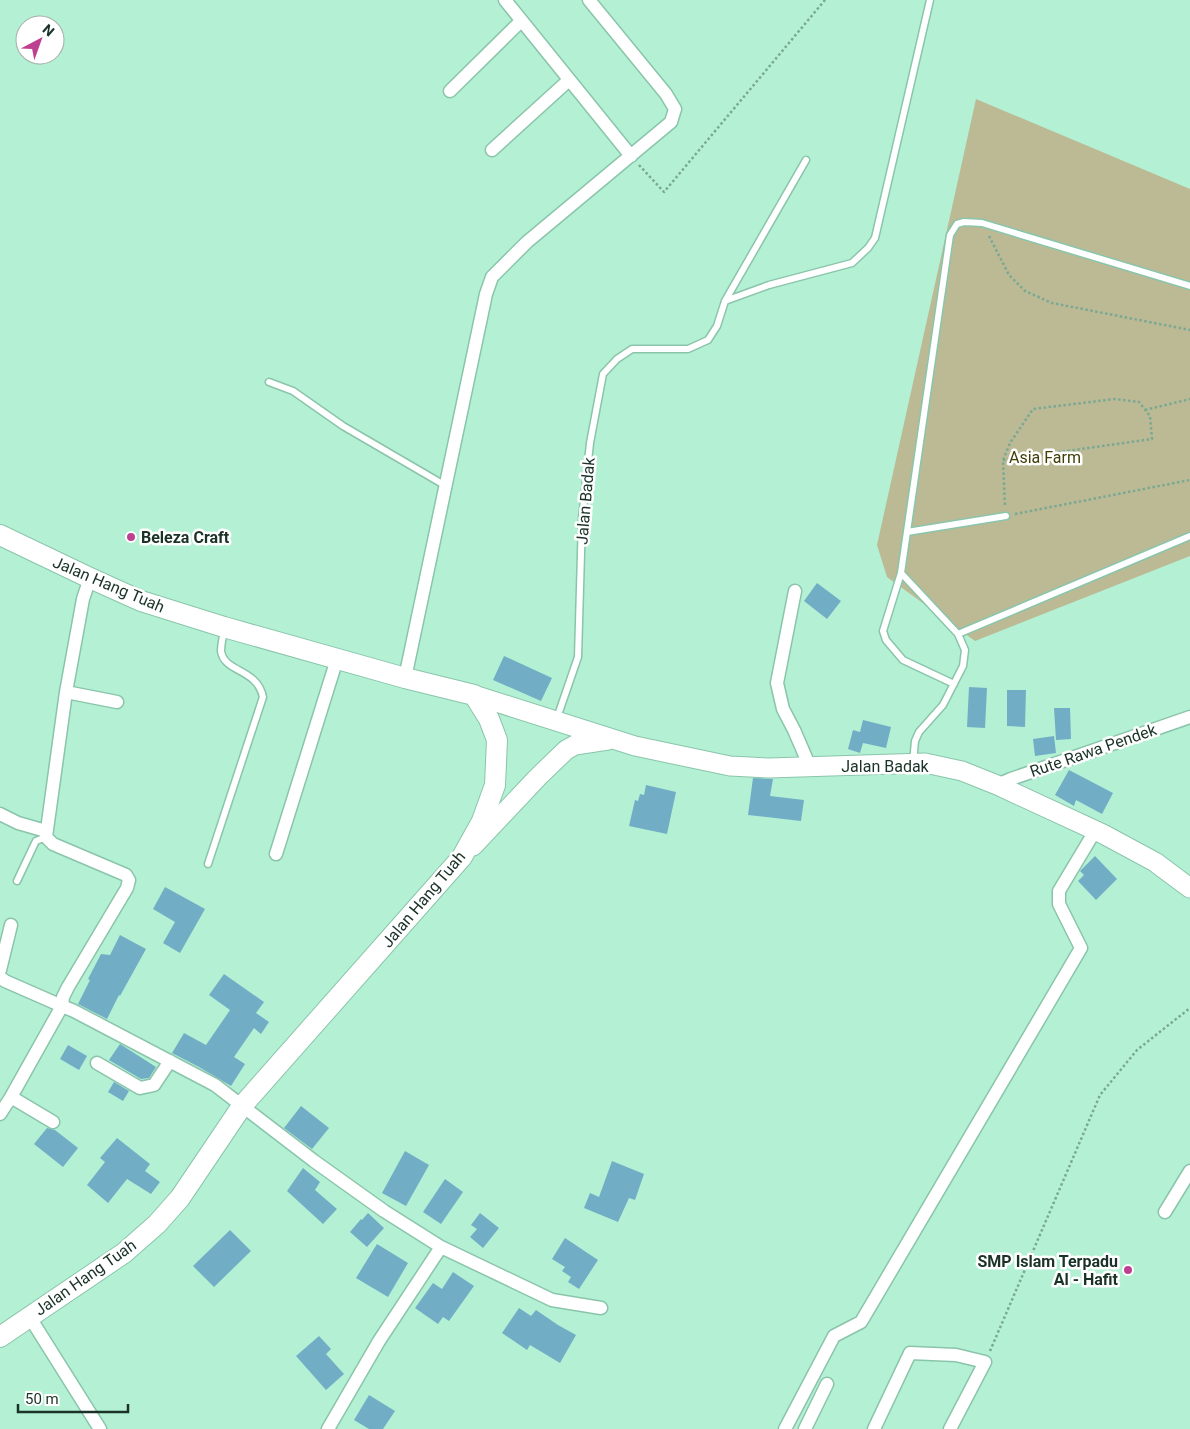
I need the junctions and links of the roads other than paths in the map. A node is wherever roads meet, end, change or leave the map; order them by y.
1 (505, 0) edge
2 (589, 0) edge
3 (930, 0) edge
4 (521, 21) junction
5 (569, 80) junction
6 (450, 90) dead end
7 (492, 150) dead end
8 (631, 156) junction
9 (806, 160) dead end
10 (1190, 286) edge
11 (726, 301) junction
12 (269, 382) dead end
13 (446, 486) junction
14 (1006, 516) road end
15 (907, 532) junction
16 (0, 534) edge
17 (1190, 536) edge
18 (901, 572) junction
19 (90, 578) junction
20 (795, 591) dead end
21 (224, 626) junction
22 (958, 634) junction
23 (337, 659) junction
24 (405, 678) junction
25 (954, 684) junction
26 (66, 692) junction
27 (474, 695) junction
28 (117, 702) dead end
29 (1190, 717) edge
30 (556, 720) junction
31 (612, 739) junction
32 (912, 764) junction
33 (810, 767) junction
34 (997, 785) junction
35 (0, 814) edge
36 (1095, 830) junction
37 (46, 834) junction
38 (276, 854) dead end
39 (462, 857) junction
40 (208, 864) dead end
41 (17, 881) dead end
42 (1190, 888) edge
43 (11, 925) dead end
44 (0, 970) edge
45 (0, 977) edge
46 (62, 1006) junction
47 (170, 1061) junction
48 (97, 1063) dead end
49 (11, 1098) junction
50 (242, 1106) junction
51 (0, 1114) edge
52 (53, 1122) dead end
53 (1190, 1171) edge
54 (1165, 1212) dead end
55 (442, 1247) junction
56 (601, 1308) dead end
57 (29, 1316) junction
58 (0, 1337) edge
59 (827, 1384) dead end
60 (100, 1429) edge
61 (328, 1429) edge
62 (785, 1429) edge
63 (805, 1429) edge
64 (874, 1429) edge
65 (950, 1429) edge

1 - 4 street
2 - 8 street
3 - 11 lane
4 - 5 street
4 - 6 street
5 - 7 street
5 - 8 street
8 - 13 street
9 - 11 lane, Jalan Badak
10 - 15 lane
11 - 30 lane, Jalan Badak
12 - 13 lane
13 - 24 street
14 - 15 lane
15 - 18 lane
16 - 19 main road, Jalan Hang Tuah
17 - 22 lane
18 - 22 lane
18 - 25 lane
19 - 21 main road, Jalan Hang Tuah
19 - 26 street
20 - 33 street
21 - 23 main road, Jalan Hang Tuah
21 - 40 lane
22 - 25 lane
23 - 24 main road, Jalan Hang Tuah
23 - 38 street
24 - 27 main road, Jalan Hang Tuah
25 - 32 lane
26 - 28 street
26 - 37 street
27 - 30 street, Jalan Badak
27 - 39 main road, Jalan Hang Tuah
29 - 34 street, Rute Rawa Pendek
30 - 31 street, Jalan Badak
31 - 33 street, Jalan Badak
31 - 39 street
32 - 33 street, Jalan Badak
32 - 34 street, Jalan Badak
34 - 36 street, Jalan Badak
35 - 37 street
36 - 42 street, Jalan Badak
36 - 62 street
37 - 41 lane
37 - 46 street
39 - 50 main road, Jalan Hang Tuah
43 - 44 street
45 - 46 street
46 - 47 street
46 - 49 street
47 - 48 street
47 - 50 street
49 - 51 street
49 - 52 street
50 - 55 street
50 - 57 main road, Jalan Hang Tuah
53 - 54 street
55 - 56 street
55 - 61 street
57 - 58 main road, Jalan Hang Tuah
57 - 60 street
59 - 63 street
64 - 65 street

